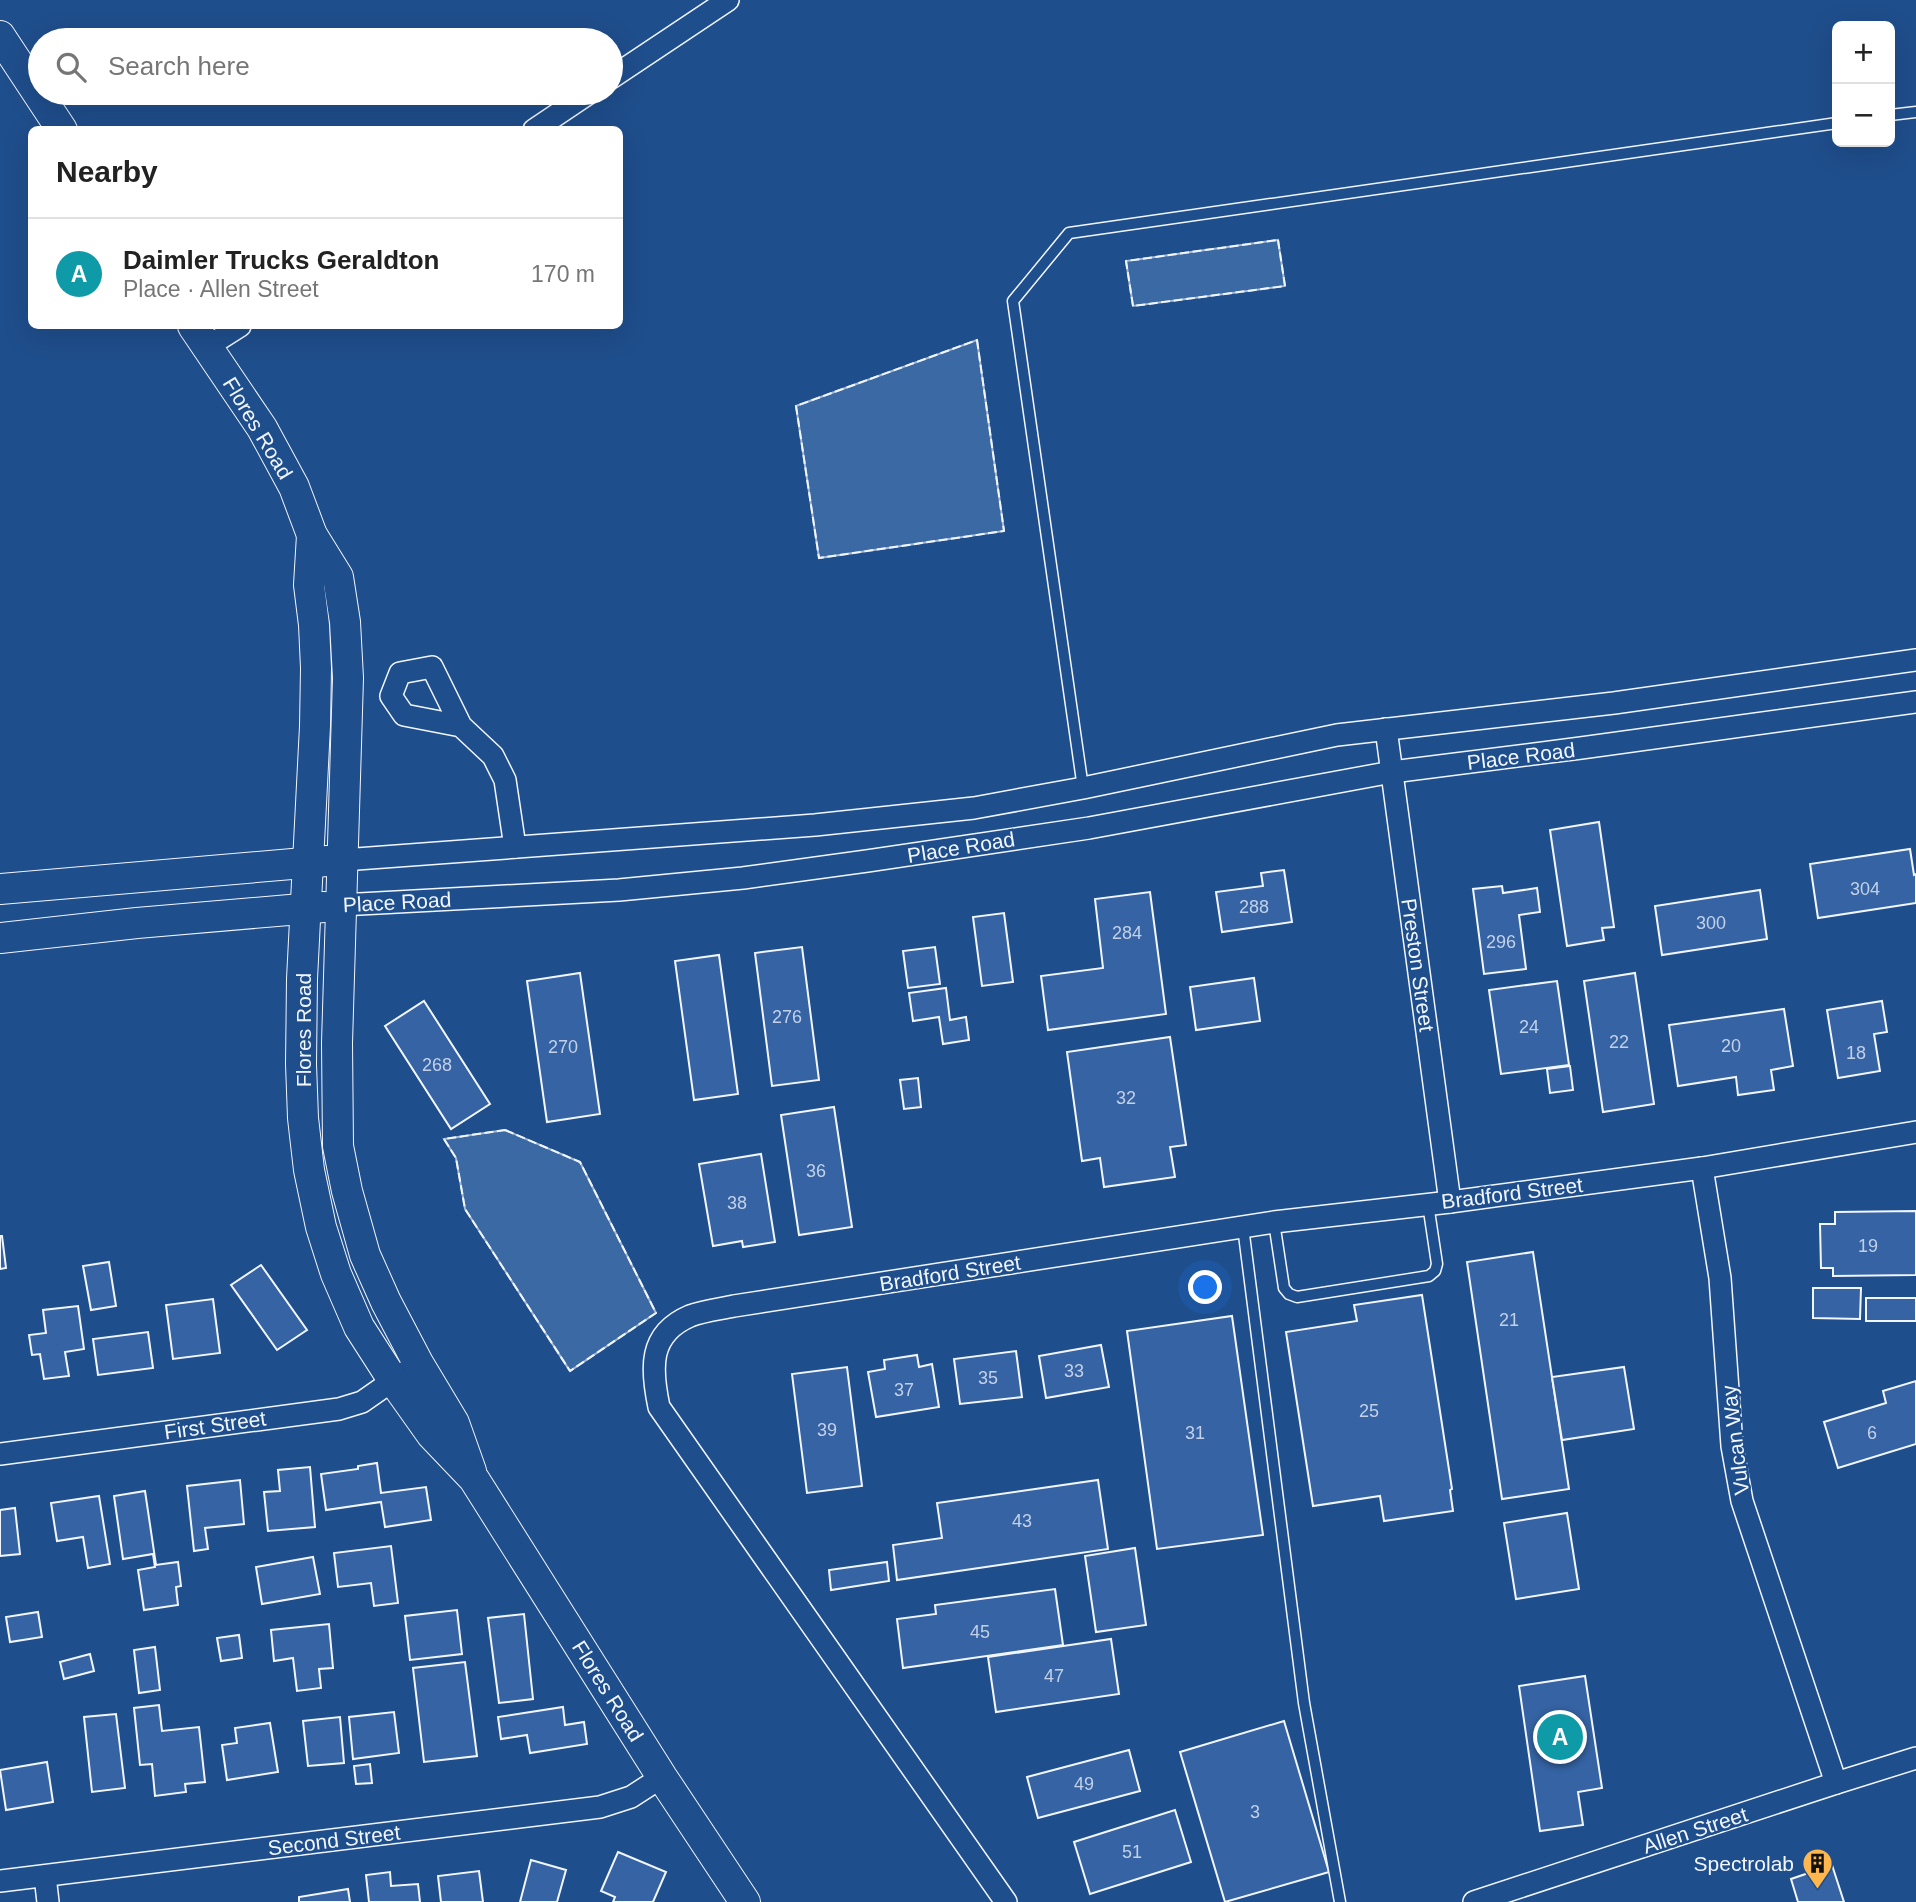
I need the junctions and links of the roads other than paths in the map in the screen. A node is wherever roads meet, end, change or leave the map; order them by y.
1 (728, 0) edge
2 (0, 36) edge
3 (623, 70) edge
4 (28, 78) edge
5 (46, 105) edge
6 (571, 105) edge
7 (1916, 111) edge
8 (1895, 114) edge
9 (1832, 124) edge
10 (59, 126) edge
11 (540, 126) edge
12 (228, 329) edge
13 (200, 336) edge
14 (312, 535) junction
15 (1916, 660) edge
16 (1916, 702) edge
17 (461, 726) dead end
18 (1386, 729) junction
19 (1392, 772) junction
20 (1083, 788) junction
21 (514, 847) junction
22 (343, 860) junction
23 (309, 863) junction
24 (0, 889) edge
25 (341, 905) junction
26 (306, 908) junction
27 (0, 937) edge
28 (1916, 1132) edge
29 (1702, 1168) junction
30 (1450, 1202) junction
31 (1428, 1204) junction
32 (1274, 1222) junction
33 (1242, 1227) junction
34 (418, 1363) junction
35 (393, 1380) junction
36 (0, 1454) edge
37 (474, 1479) junction
38 (1916, 1758) edge
39 (662, 1777) junction
40 (1836, 1783) junction
41 (45, 1876) junction
42 (0, 1881) edge
43 (48, 1902) edge
44 (745, 1902) edge
45 (1006, 1902) edge
46 (1340, 1902) edge
47 (1474, 1902) edge

1 - 3 street
2 - 4 main road
5 - 10 main road
6 - 11 street
7 - 8 lane
9 - 20 lane
12 - 13 street
13 - 14 main road, Flores Road
14 - 22 main road, Flores Road
14 - 23 main road, Flores Road
15 - 18 street, Place Road
16 - 19 street, Place Road
17 - 21 street
18 - 19 street, Preston Street
18 - 20 street, Place Road
19 - 25 street, Place Road
19 - 30 street, Preston Street
20 - 21 street, Place Road
21 - 22 street, Place Road
22 - 23 main road, Place Road
22 - 25 main road, Flores Road
23 - 24 main road, Place Road
23 - 26 main road, Flores Road
25 - 26 main road, Place Road
25 - 34 main road, Flores Road
26 - 27 main road, Place Road
26 - 35 main road, Flores Road
28 - 29 street, Bradford Street
29 - 30 street, Bradford Street
29 - 40 street, Vulcan Way
30 - 31 street, Bradford Street
31 - 32 street, Bradford Street
31 - 32 lane
32 - 33 street, Bradford Street
33 - 45 street, Bradford Street
33 - 46 lane
34 - 35 street, First Street
34 - 37 main road, Flores Road
35 - 36 street, First Street
35 - 37 main road, Flores Road
37 - 39 main road, Flores Road
38 - 40 street, Allen Street
39 - 41 street, Second Street
39 - 44 main road, Flores Road
40 - 47 street, Allen Street
41 - 42 street, Second Street
41 - 43 street

